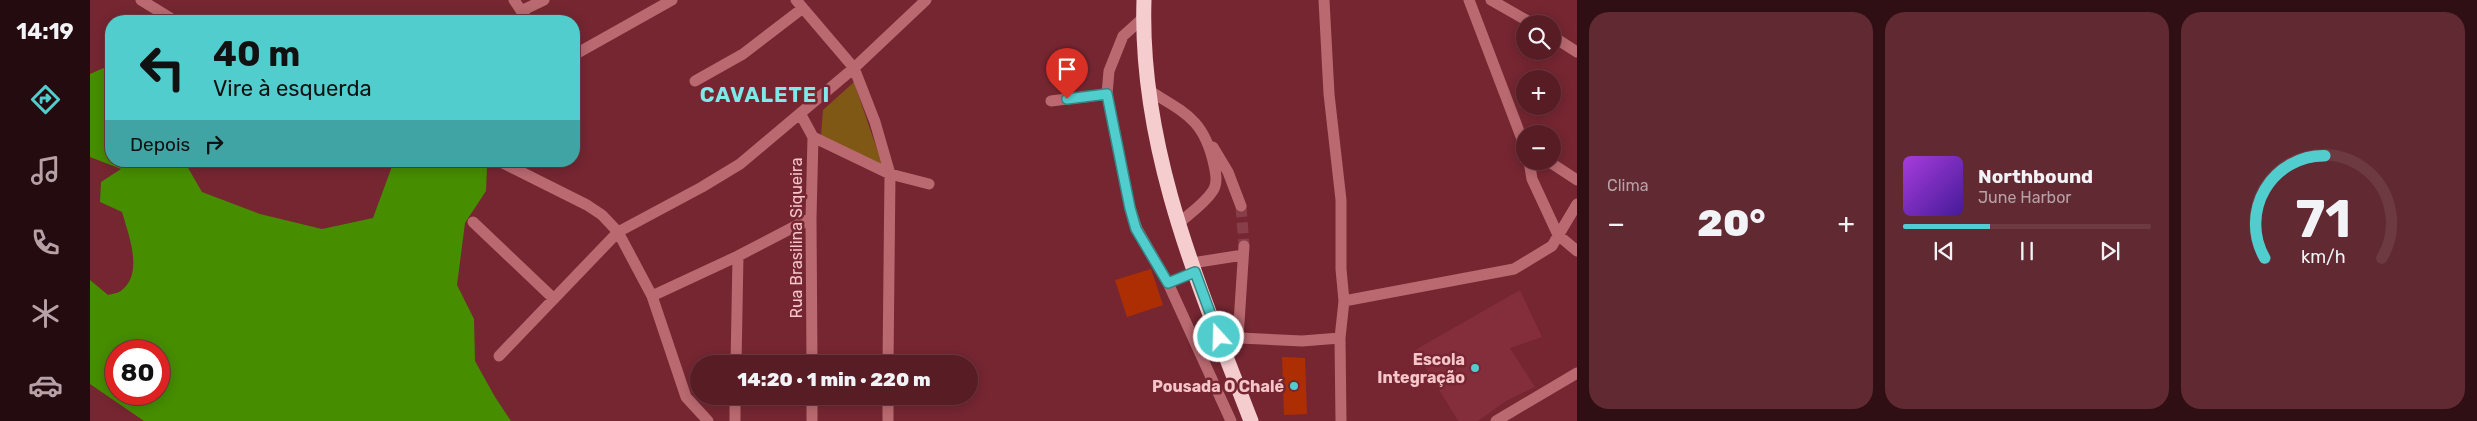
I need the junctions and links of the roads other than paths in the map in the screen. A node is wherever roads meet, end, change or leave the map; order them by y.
1 (142, 0) edge
2 (514, 0) edge
3 (544, 0) edge
4 (672, 0) edge
5 (926, 0) edge
6 (1144, 0) edge
7 (1324, 0) edge
8 (1469, 0) edge
9 (1491, 0) edge
10 (799, 4) edge
11 (1513, 5) edge
12 (521, 11) junction
13 (166, 15) edge
14 (524, 15) edge
15 (1524, 15) edge
16 (1143, 18) junction
17 (1561, 42) edge
18 (580, 52) edge
19 (1577, 52) edge
20 (854, 68) junction
21 (694, 81) dead end
22 (1148, 90) junction
23 (1107, 94) junction
24 (1051, 101) dead end
25 (800, 115) junction
26 (1517, 125) edge
27 (1203, 132) junction
28 (814, 137) junction
29 (511, 167) edge
30 (1530, 170) edge
31 (1561, 170) edge
32 (890, 174) junction
33 (1577, 180) edge
34 (929, 184) dead end
35 (1577, 204) edge
36 (1241, 206) tunnel mouth
37 (811, 218) junction
38 (473, 222) dead end
39 (1178, 224) junction
40 (618, 232) junction
41 (1558, 235) junction
42 (1577, 251) edge
43 (738, 256) junction
44 (1193, 267) junction
45 (1168, 283) junction
46 (652, 296) junction
47 (554, 299) junction
48 (1344, 301) junction
49 (1219, 337) junction
50 (1238, 338) junction
51 (1340, 338) junction
52 (736, 355) edge
53 (812, 355) edge
54 (888, 355) edge
55 (499, 356) dead end
56 (1577, 373) edge
57 (735, 405) edge
58 (812, 405) edge
59 (888, 405) edge
60 (705, 418) edge
61 (1510, 418) edge
62 (735, 421) edge
63 (812, 421) edge
64 (888, 421) edge
65 (1230, 421) edge
66 (1252, 421) edge
67 (1341, 421) edge
68 (1496, 421) edge

1 - 13 street
2 - 12 street
3 - 12 street
4 - 18 street
5 - 20 street
6 - 16 highway
7 - 48 street
8 - 26 street
9 - 11 street
10 - 20 street
10 - 21 street
11 - 15 street
12 - 14 street
16 - 22 highway
16 - 23 street
17 - 19 street
20 - 25 street
20 - 32 street
22 - 27 street
22 - 39 highway
23 - 24 street
23 - 45 street
25 - 28 street, Rua Brasilina Siqueira
25 - 40 street
27 - 36 street
27 - 39 street
28 - 32 street
28 - 37 street, Rua Brasilina Siqueira
29 - 40 street
30 - 41 street
31 - 33 street
32 - 34 street
32 - 54 street
35 - 41 street
37 - 43 street
37 - 53 street, Rua Brasilina Siqueira
38 - 47 street
39 - 44 highway
40 - 46 street
40 - 47 street
41 - 42 street
41 - 48 street
43 - 46 street
43 - 52 street
44 - 45 street
44 - 49 highway
44 - 50 street
45 - 65 street
46 - 60 street
47 - 55 street
48 - 51 street
49 - 50 street
49 - 66 highway
50 - 51 street
51 - 67 street
56 - 61 street
57 - 62 street
58 - 63 street
59 - 64 street
61 - 68 street

